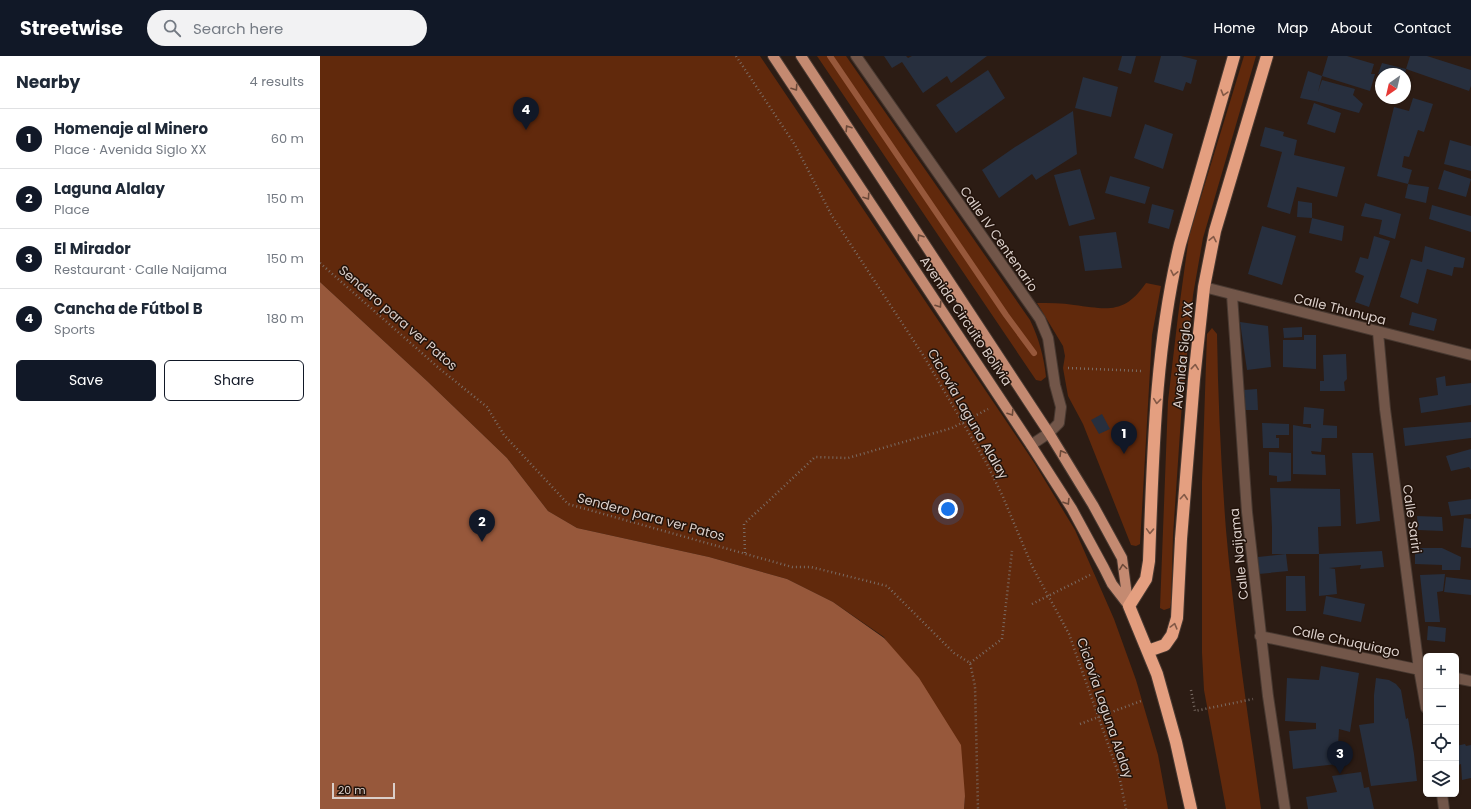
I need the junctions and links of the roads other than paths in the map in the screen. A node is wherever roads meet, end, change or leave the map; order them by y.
1 (773, 56) edge
2 (801, 56) edge
3 (856, 56) edge
4 (1234, 56) edge
5 (1267, 56) edge
6 (1204, 287) junction
7 (1232, 295) junction
8 (1378, 332) junction
9 (1471, 355) edge
10 (1049, 433) junction
11 (1032, 445) junction
12 (1129, 606) junction
13 (1260, 636) junction
14 (1148, 651) junction
15 (1423, 670) edge
16 (1459, 679) edge
17 (1471, 681) edge
18 (1442, 797) edge
19 (1191, 809) edge
20 (1285, 809) edge
21 (1444, 809) edge

1 -> 11 main road, Avenida Circuito Bolivia
10 -> 2 main road, Avenida Circuito Bolivia
3 - 10 street, Calle IV Centenario
4 -> 12 highway, Avenida Siglo XX
6 -> 5 highway, Avenida Siglo XX
6 - 7 street, Calle Thunupa
14 -> 6 highway, Avenida Siglo XX
7 - 8 street, Calle Thunupa
7 - 13 street, Calle Naijama
8 - 9 street, Calle Thunupa
8 - 15 street, Calle Sariri
10 - 11 street, Calle IV Centenario
12 -> 10 main road, Avenida Circuito Bolivia
11 -> 12 main road, Avenida Circuito Bolivia
12 - 14 highway, Avenida Circuito Bolivia
13 - 15 street, Calle Chuquiago
13 - 20 street, Calle Naijama
14 - 19 highway, Avenida Circuito Bolivia
16 - 17 street
18 - 21 street

